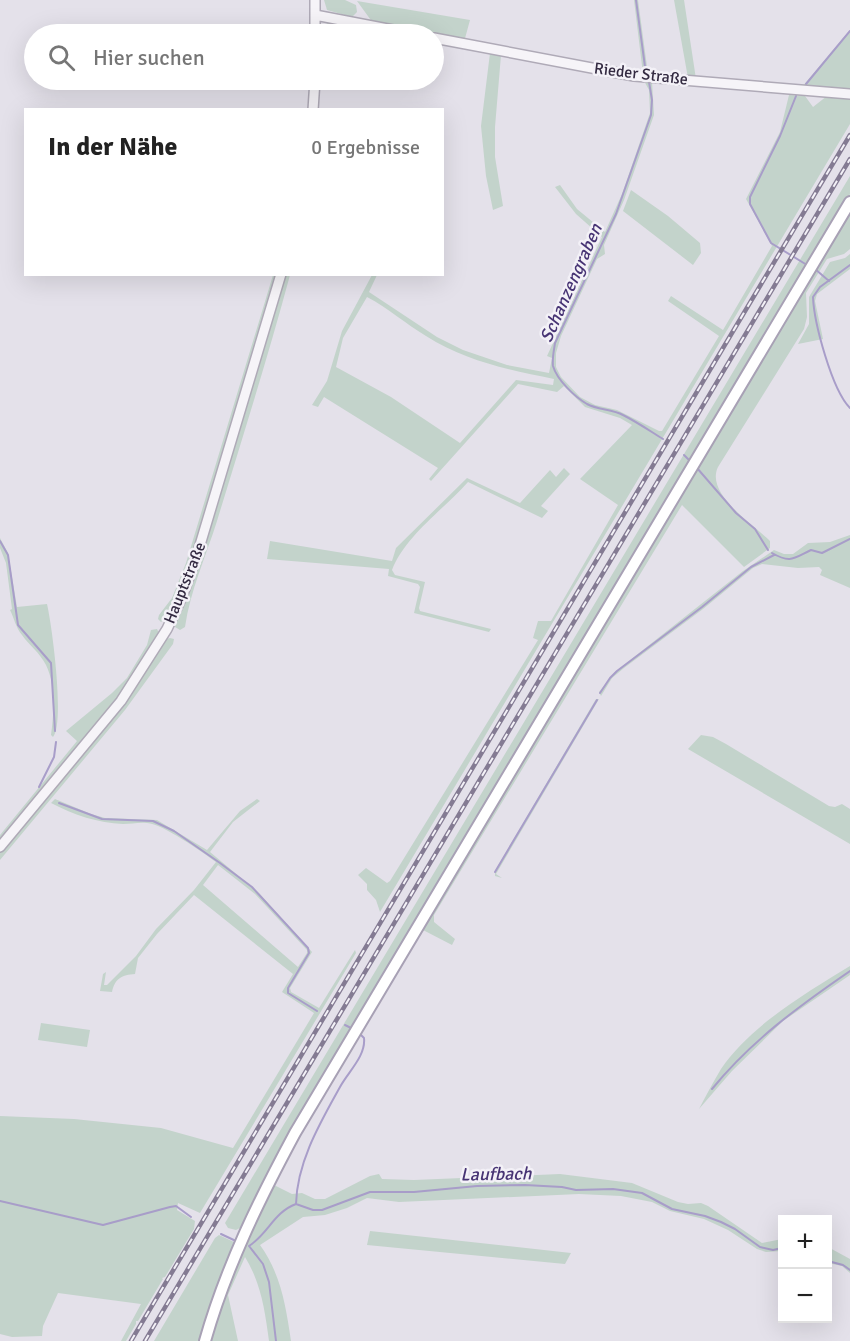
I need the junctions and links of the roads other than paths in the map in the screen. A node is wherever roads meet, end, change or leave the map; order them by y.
1 (315, 0) edge
2 (315, 15) junction
3 (315, 24) edge
4 (362, 24) edge
5 (444, 40) edge
6 (314, 90) edge
7 (850, 94) edge
8 (313, 108) edge
9 (850, 202) edge
10 (280, 276) edge
11 (0, 847) edge
12 (205, 1341) edge

1 - 2 street
2 - 3 street
2 - 4 street
5 - 7 street, Rieder Straße
6 - 8 street
9 - 12 main road
10 - 11 street, Hauptstraße

